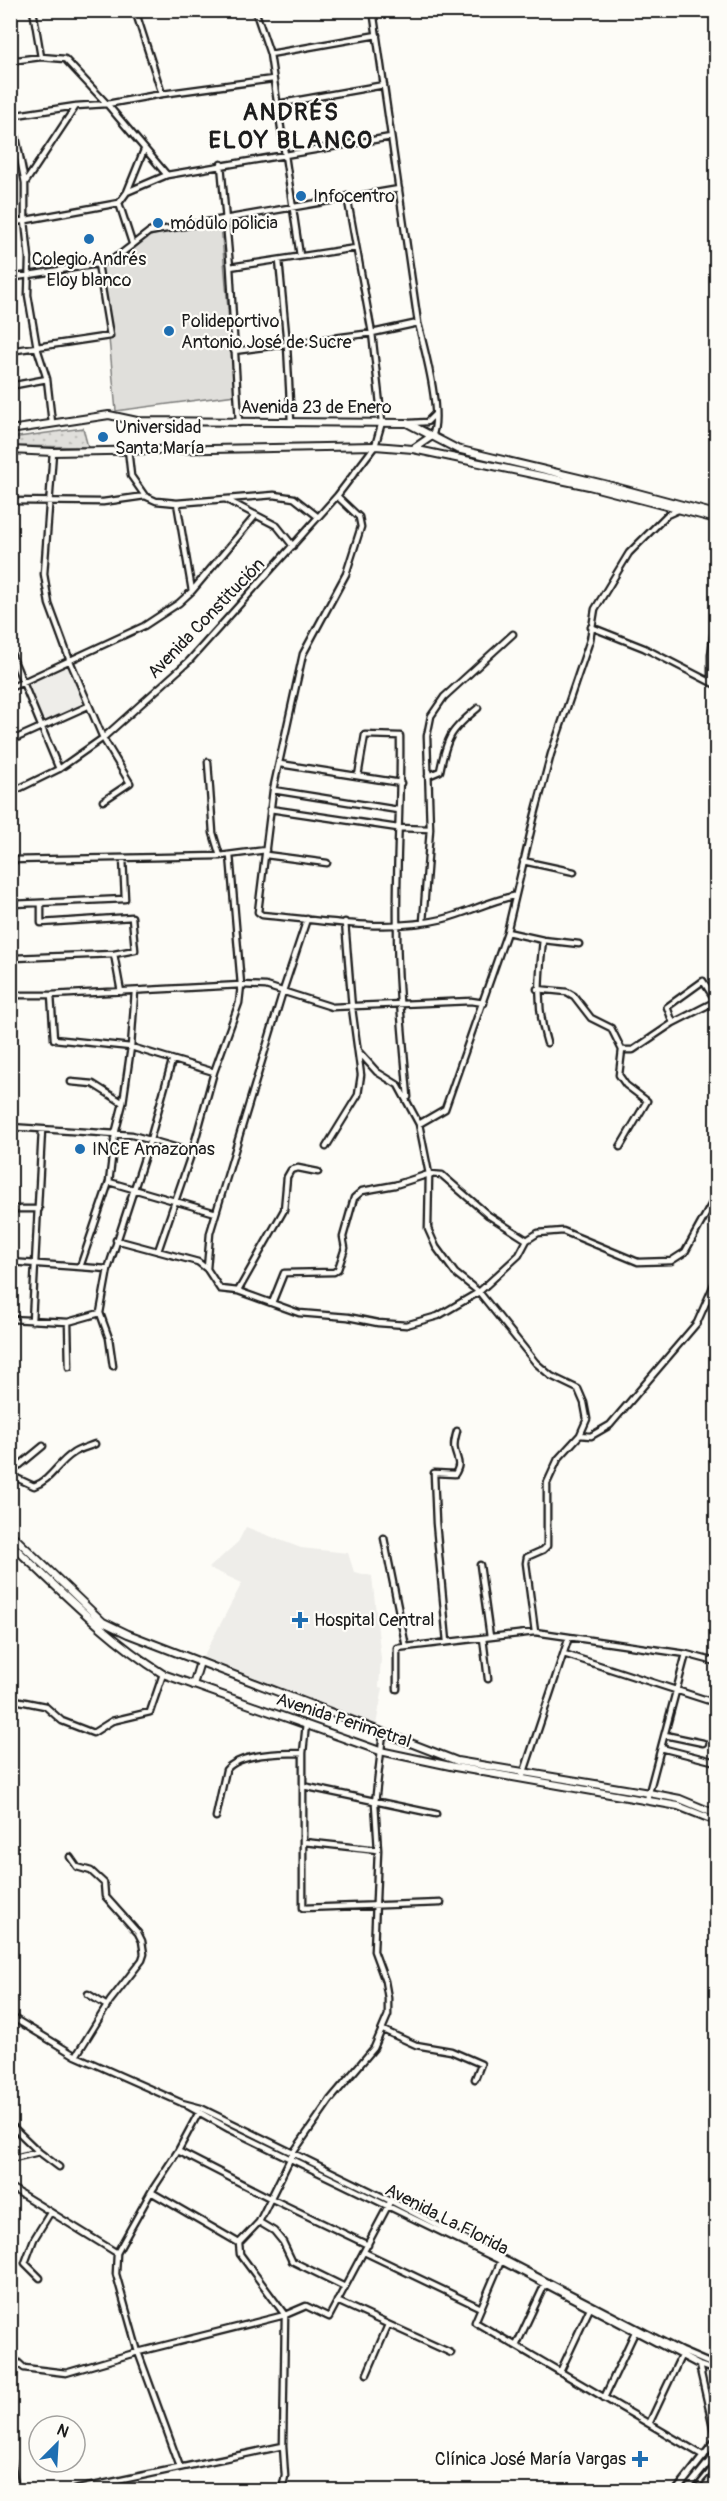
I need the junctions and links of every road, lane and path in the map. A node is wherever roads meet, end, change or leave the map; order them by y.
1 (33, 10) edge
2 (135, 10) edge
3 (255, 10) edge
4 (373, 10) edge
5 (377, 35) junction
6 (270, 54) junction
7 (41, 57) junction
8 (10, 61) edge
9 (273, 79) junction
10 (384, 85) junction
11 (162, 94) junction
12 (107, 104) junction
13 (277, 104) junction
14 (76, 106) junction
15 (11, 116) edge
16 (391, 137) junction
17 (144, 150) junction
18 (286, 155) junction
19 (221, 165) junction
20 (166, 175) junction
21 (25, 183) junction
22 (399, 189) junction
23 (127, 192) junction
24 (347, 196) junction
25 (119, 203) junction
26 (293, 207) junction
27 (225, 220) junction
28 (25, 221) junction
29 (10, 223) edge
30 (132, 243) junction
31 (356, 248) junction
32 (300, 256) junction
33 (279, 260) junction
34 (98, 264) junction
35 (230, 267) junction
36 (30, 276) junction
37 (10, 278) edge
38 (418, 323) junction
39 (372, 333) junction
40 (287, 345) junction
41 (37, 348) junction
42 (10, 351) edge
43 (234, 351) junction
44 (47, 379) junction
45 (10, 386) edge
46 (434, 416) junction
47 (291, 422) junction
48 (382, 422) junction
49 (52, 423) junction
50 (239, 423) junction
51 (410, 423) junction
52 (420, 429) junction
53 (10, 430) edge
54 (432, 436) junction
55 (423, 444) junction
56 (375, 446) junction
57 (128, 449) junction
58 (413, 449) junction
59 (10, 450) edge
60 (53, 452) junction
61 (145, 496) junction
62 (337, 496) junction
63 (224, 499) junction
64 (10, 501) edge
65 (49, 503) junction
66 (177, 503) junction
67 (680, 509) junction
68 (717, 514) edge
69 (256, 515) junction
70 (316, 516) junction
71 (717, 519) edge
72 (293, 546) junction
73 (192, 591) junction
74 (717, 611) edge
75 (591, 627) junction
76 (513, 634) dead end
77 (11, 652) edge
78 (70, 662) junction
79 (24, 682) junction
80 (714, 683) edge
81 (10, 688) edge
82 (88, 706) junction
83 (478, 708) dead end
84 (43, 726) junction
85 (103, 738) junction
86 (10, 741) edge
87 (208, 762) dead end
88 (280, 764) junction
89 (59, 768) junction
90 (358, 776) junction
91 (428, 776) junction
92 (401, 783) junction
93 (273, 790) junction
94 (10, 793) edge
95 (103, 801) dead end
96 (270, 809) junction
97 (398, 810) junction
98 (398, 828) junction
99 (430, 829) junction
100 (266, 852) junction
101 (230, 855) junction
102 (220, 856) junction
103 (123, 858) junction
104 (11, 860) edge
105 (523, 861) junction
106 (327, 863) dead end
107 (574, 872) dead end
108 (514, 896) junction
109 (41, 903) junction
110 (13, 904) junction
111 (307, 919) junction
112 (10, 922) edge
113 (345, 922) junction
114 (423, 922) junction
115 (397, 925) junction
116 (507, 932) junction
117 (543, 940) junction
118 (579, 944) dead end
119 (114, 954) junction
120 (241, 986) junction
121 (537, 989) junction
122 (135, 991) junction
123 (283, 991) junction
124 (121, 992) junction
125 (12, 995) edge
126 (51, 995) junction
127 (716, 1001) edge
128 (484, 1003) junction
129 (400, 1005) junction
130 (352, 1008) junction
131 (673, 1023) junction
132 (548, 1042) dead end
133 (131, 1047) junction
134 (622, 1050) junction
135 (358, 1052) junction
136 (172, 1061) junction
137 (214, 1072) junction
138 (71, 1082) dead end
139 (408, 1100) junction
140 (123, 1103) junction
141 (419, 1124) junction
142 (10, 1127) edge
143 (42, 1130) junction
144 (115, 1134) junction
145 (150, 1140) junction
146 (326, 1147) dead end
147 (620, 1147) dead end
148 (192, 1152) junction
149 (318, 1172) dead end
150 (429, 1174) junction
151 (109, 1182) junction
152 (135, 1190) junction
153 (717, 1196) edge
154 (174, 1201) junction
155 (10, 1209) edge
156 (39, 1209) junction
157 (216, 1213) junction
158 (116, 1239) junction
159 (527, 1240) junction
160 (158, 1251) junction
161 (10, 1262) edge
162 (33, 1263) junction
163 (80, 1267) junction
164 (108, 1269) junction
165 (207, 1269) junction
166 (716, 1280) edge
167 (238, 1291) junction
168 (479, 1292) junction
169 (272, 1303) junction
170 (100, 1313) junction
171 (10, 1319) edge
172 (32, 1321) junction
173 (68, 1322) junction
174 (113, 1366) dead end
175 (69, 1367) dead end
176 (457, 1431) dead end
177 (580, 1435) junction
178 (95, 1444) dead end
179 (42, 1446) dead end
180 (10, 1470) edge
181 (10, 1475) edge
182 (10, 1533) edge
183 (384, 1538) dead end
184 (10, 1544) edge
185 (480, 1565) dead end
186 (535, 1632) junction
187 (490, 1637) junction
188 (569, 1637) junction
189 (483, 1638) junction
190 (447, 1642) junction
191 (406, 1647) junction
192 (564, 1654) junction
193 (686, 1654) junction
194 (200, 1662) junction
195 (717, 1662) edge
196 (163, 1674) junction
197 (488, 1679) dead end
198 (193, 1685) junction
199 (397, 1689) dead end
200 (677, 1690) junction
201 (10, 1698) edge
202 (717, 1703) edge
203 (306, 1724) junction
204 (383, 1732) junction
205 (665, 1735) junction
206 (703, 1743) dead end
207 (661, 1748) junction
208 (380, 1751) junction
209 (303, 1753) junction
210 (717, 1762) edge
211 (523, 1774) junction
212 (303, 1786) junction
213 (648, 1796) junction
214 (375, 1803) junction
215 (436, 1814) dead end
216 (717, 1814) edge
217 (216, 1817) dead end
218 (717, 1821) edge
219 (304, 1842) junction
220 (378, 1850) junction
221 (70, 1857) dead end
222 (441, 1903) dead end
223 (376, 1906) junction
224 (88, 1994) dead end
225 (108, 2006) junction
226 (10, 2016) edge
227 (383, 2030) junction
228 (76, 2056) junction
229 (475, 2079) dead end
230 (200, 2111) junction
231 (10, 2124) edge
232 (178, 2151) junction
233 (39, 2152) junction
234 (292, 2155) junction
235 (10, 2159) edge
236 (59, 2167) dead end
237 (10, 2187) edge
238 (151, 2192) junction
239 (272, 2199) junction
240 (390, 2203) junction
241 (50, 2212) junction
242 (259, 2222) junction
243 (239, 2243) junction
244 (368, 2245) junction
245 (364, 2252) junction
246 (117, 2253) junction
247 (501, 2261) junction
248 (40, 2278) dead end
249 (545, 2284) junction
250 (345, 2287) junction
251 (337, 2301) junction
252 (481, 2308) junction
253 (590, 2308) junction
254 (285, 2315) junction
255 (388, 2325) junction
256 (635, 2332) junction
257 (516, 2346) junction
258 (138, 2352) junction
259 (451, 2353) dead end
260 (10, 2355) edge
261 (681, 2356) junction
262 (699, 2365) junction
263 (717, 2366) edge
264 (717, 2371) edge
265 (560, 2372) junction
266 (366, 2374) dead end
267 (604, 2398) junction
268 (649, 2424) junction
269 (716, 2440) edge
270 (283, 2446) junction
271 (717, 2454) edge
272 (10, 2455) edge
273 (704, 2456) junction
274 (180, 2467) junction
275 (717, 2473) edge
276 (16, 2490) edge
277 (74, 2490) edge
278 (282, 2490) edge
279 (677, 2490) edge
280 (686, 2490) edge
281 (701, 2490) edge

1 - 7 street
2 - 11 street
3 - 6 street
4 - 5 street
5 - 6 street
5 - 10 street
6 - 9 street
7 - 8 street
7 - 12 street
9 - 11 street
9 - 13 street
10 - 13 street
10 - 16 street
11 - 12 street
12 - 14 street
12 - 17 street
13 - 18 street
14 - 15 street
14 - 21 street
15 - 21 street
16 - 18 street
16 - 22 street
17 - 20 street
17 - 23 street
18 - 19 street
18 - 26 street
19 - 20 street
19 - 27 street
20 - 23 street
21 - 28 street
22 - 24 street
22 - 38 street
23 - 25 street
24 - 26 street
24 - 31 street
25 - 28 street
25 - 30 street
26 - 27 street
26 - 32 street
27 - 30 street
27 - 35 street
28 - 29 street
28 - 36 street
30 - 34 street
31 - 32 street
31 - 39 street
32 - 33 street
33 - 35 street
33 - 40 street
34 - 36 street
34 - 41 street
35 - 43 street
36 - 37 street
36 - 41 street
38 - 39 street
38 - 46 street
39 - 40 street
39 - 48 street
40 - 43 street
40 - 47 street
41 - 42 street
41 - 44 street
43 - 50 street
44 - 45 street
44 - 49 street
46 - 51 street
46 - 54 street
47 - 48 main road, Avenida 23 de Enero
47 - 50 main road, Avenida 23 de Enero
48 - 51 main road, Avenida 23 de Enero
48 - 56 street, Avenida Constitución
49 - 50 main road, Avenida 23 de Enero
49 - 53 main road, Avenida 23 de Enero
51 - 52 main road, Avenida 23 de Enero
52 - 54 main road, Avenida 23 de Enero
52 - 55 main road
54 - 55 main road
54 - 68 main road, Avenida 23 de Enero
55 - 58 main road
56 - 57 main road
56 - 58 main road
56 - 62 street, Avenida Constitución
57 - 60 main road
57 - 61 street
58 - 67 main road
59 - 60 main road
60 - 65 street
61 - 65 street
61 - 66 street
62 - 70 street, Avenida Constitución
62 - 88 street
63 - 66 street
63 - 69 street
63 - 70 street
64 - 65 street
65 - 78 street
66 - 73 street
67 - 71 main road
67 - 75 street
69 - 72 street
69 - 73 street
70 - 72 street, Avenida Constitución
72 - 85 street, Avenida Constitución
73 - 78 street
74 - 80 street
75 - 80 street
75 - 105 street
76 - 91 street
77 - 79 street
78 - 79 street
78 - 82 street
79 - 81 street
79 - 84 street
82 - 84 street
82 - 85 street
83 - 91 street
84 - 86 street
84 - 89 street
85 - 89 street, Avenida Constitución
85 - 95 street
87 - 102 street
88 - 90 street
88 - 93 street
89 - 94 street, Avenida Constitución
90 - 92 street
90 - 92 street
91 - 99 street
92 - 97 street
93 - 96 street
93 - 97 street
96 - 98 street
96 - 100 street
97 - 98 street
98 - 99 street
98 - 115 street
99 - 114 street
100 - 101 street
100 - 106 street
100 - 111 street
101 - 102 street
101 - 120 street
102 - 103 street
103 - 104 street
103 - 109 street
104 - 110 street
105 - 107 street
105 - 108 street
108 - 114 street
108 - 116 street
109 - 110 street
109 - 119 street
110 - 112 street
111 - 113 street
111 - 123 street
113 - 115 street
113 - 130 street
114 - 115 street
115 - 129 street
116 - 117 street
116 - 128 street
117 - 118 street
117 - 121 street
119 - 124 street
119 - 125 street
120 - 122 street
120 - 123 street
120 - 137 street
121 - 132 street
121 - 134 street
122 - 124 street
122 - 133 street
123 - 130 street
123 - 157 street
124 - 126 street
125 - 126 street
126 - 133 street
127 - 131 street
127 - 131 street
128 - 129 street
128 - 141 street
129 - 130 street
129 - 139 street
130 - 135 street
131 - 134 street
133 - 136 street
133 - 140 street
134 - 147 street
135 - 139 street
135 - 146 street
136 - 137 street
136 - 145 street
137 - 148 street
138 - 140 street
139 - 141 street
140 - 144 street
141 - 150 street
142 - 143 street
143 - 144 street
143 - 156 street
144 - 145 street
144 - 151 street
145 - 148 street
145 - 152 street
148 - 154 street
149 - 167 street
150 - 159 street
150 - 168 street
150 - 169 street
151 - 152 street
151 - 163 street
152 - 154 street
152 - 158 street
153 - 159 street
154 - 157 street
154 - 160 street
155 - 156 street
156 - 162 street
157 - 165 street
158 - 160 street
158 - 164 street
159 - 168 street
160 - 165 street
161 - 162 street
162 - 163 street
162 - 172 street
163 - 164 street
164 - 170 street
165 - 167 street
166 - 177 street
167 - 169 street
168 - 169 street
168 - 177 street
170 - 173 street
170 - 174 street
171 - 172 street
172 - 173 street
173 - 175 street
176 - 190 street
177 - 186 street
178 - 181 street
179 - 180 street
182 - 194 main road, Avenida Perimetral
183 - 191 street
184 - 196 main road, Avenida Perimetral
185 - 187 street
186 - 187 street
186 - 188 street
187 - 189 street
188 - 192 street
188 - 193 street
189 - 190 street
189 - 197 street
190 - 191 street
191 - 199 street
192 - 200 street
192 - 211 street
193 - 195 street
193 - 200 street
194 - 198 main road
194 - 204 main road, Avenida Perimetral
196 - 198 main road, Avenida Perimetral
196 - 201 street
198 - 203 main road, Avenida Perimetral
200 - 202 street
200 - 205 street
203 - 208 main road, Avenida Perimetral
203 - 209 street
204 - 208 street
204 - 211 main road, Avenida Perimetral
205 - 206 street
205 - 207 street
207 - 210 street
207 - 213 street
208 - 211 main road, Avenida Perimetral
208 - 214 street
209 - 212 street
209 - 217 street
211 - 213 main road, Avenida Perimetral
212 - 214 street
212 - 219 street
213 - 216 main road, Avenida Perimetral
213 - 218 main road, Avenida Perimetral
214 - 215 street
214 - 220 street
219 - 220 street
219 - 223 street
220 - 223 street
221 - 225 street
222 - 223 street
223 - 227 street
224 - 225 street
225 - 228 street
226 - 228 street, Avenida La Florida
227 - 229 street
227 - 234 street
228 - 230 street, Avenida La Florida
230 - 232 street
230 - 234 street, Avenida La Florida
231 - 233 street
232 - 238 street
232 - 239 street
233 - 235 street
233 - 236 street
234 - 239 street
234 - 240 street, Avenida La Florida
237 - 241 street
238 - 243 street
238 - 246 street
239 - 242 street
239 - 244 street
240 - 244 street
240 - 247 street, Avenida La Florida
240 - 263 street
241 - 246 street
241 - 248 street
242 - 243 street
242 - 250 street
243 - 254 street
244 - 245 street
245 - 250 street
245 - 252 street
246 - 258 street
247 - 249 street, Avenida La Florida
247 - 252 street
249 - 253 street, Avenida La Florida
249 - 257 street
250 - 251 street
251 - 254 street
251 - 255 street
252 - 257 street
253 - 256 street, Avenida La Florida
253 - 265 street
254 - 258 street
254 - 270 street
255 - 259 street
255 - 266 street
256 - 261 street, Avenida La Florida
256 - 267 street
257 - 265 street
258 - 260 street
258 - 274 street
261 - 262 street, Avenida La Florida
261 - 268 street
262 - 264 street, Avenida La Florida
262 - 269 street
265 - 267 street
267 - 268 street
268 - 273 street
269 - 273 street
270 - 274 street
270 - 278 street
271 - 280 street
272 - 276 street
273 - 279 street
274 - 277 street
275 - 281 street

